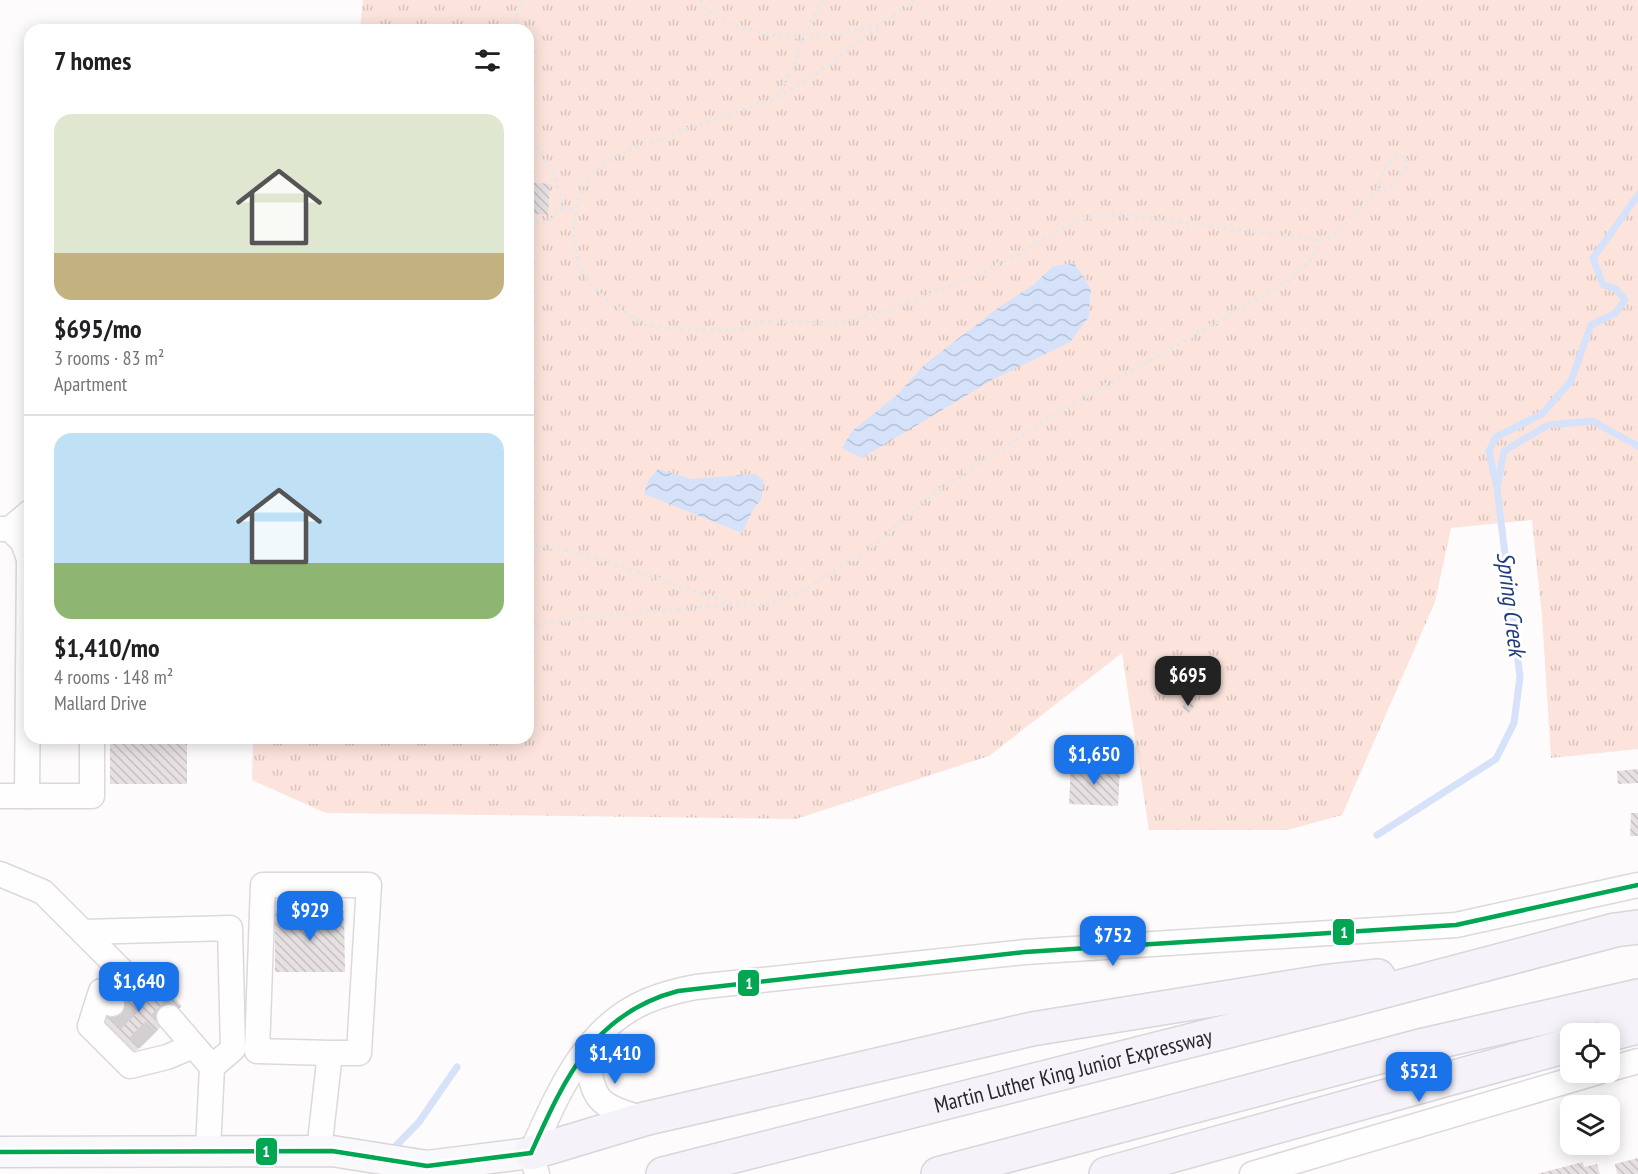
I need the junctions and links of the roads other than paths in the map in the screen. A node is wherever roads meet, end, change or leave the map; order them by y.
1 (24, 516) edge
2 (5, 529) edge
3 (24, 545) edge
4 (27, 744) edge
5 (92, 744) edge
6 (0, 796) edge
7 (27, 796) junction
8 (0, 874) edge
9 (1638, 885) edge
10 (1638, 927) edge
11 (83, 932) junction
12 (111, 960) junction
13 (1484, 965) junction
14 (133, 982) tunnel mouth
15 (1638, 996) edge
16 (169, 1017) tunnel mouth
17 (1638, 1027) edge
18 (1620, 1032) edge
19 (148, 1040) tunnel mouth
20 (193, 1046) junction
21 (1560, 1048) edge
22 (586, 1051) junction
23 (330, 1053) junction
24 (167, 1057) junction
25 (1638, 1061) edge
26 (1620, 1066) edge
27 (212, 1067) junction
28 (1561, 1083) edge
29 (644, 1119) junction
30 (208, 1150) junction
31 (98, 1151) junction
32 (325, 1151) junction
33 (0, 1152) edge
34 (534, 1163) edge
35 (433, 1170) edge
36 (68, 1174) edge
37 (663, 1174) edge
38 (938, 1174) edge
39 (1106, 1174) edge
40 (1252, 1174) edge

1 - 2 street
2 - 3 street
4 - 7 street
5 - 7 street
6 - 7 street
8 - 11 street
9 - 22 street
10 - 13 highway
11 - 12 street
11 - 27 street
12 - 14 street
12 - 24 street
13 - 29 highway
13 - 37 highway, Martin Luther King Junior Expressway
15 - 38 highway
16 - 20 street
17 - 18 highway
19 - 24 street
20 - 24 street
20 - 27 street
21 - 39 highway
22 - 29 street
22 - 34 street
23 - 23 street
23 - 32 street
25 - 26 street
27 - 30 street
28 - 40 street
29 - 34 highway
30 - 31 main road
30 - 32 main road
31 - 33 main road
31 - 36 main road
32 - 35 main road
34 - 35 main road

